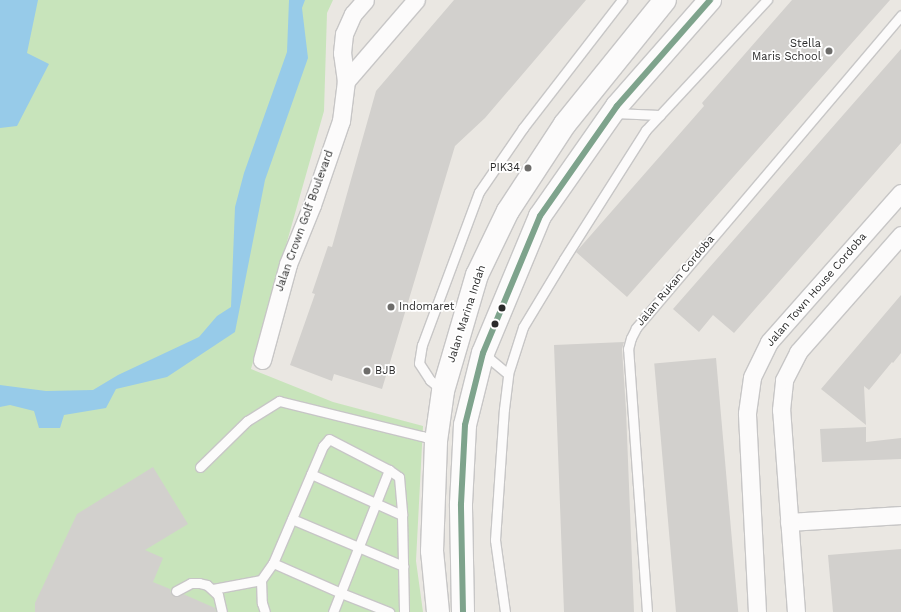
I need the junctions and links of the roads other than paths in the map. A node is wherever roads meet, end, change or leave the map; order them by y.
1 (365, 0) edge
2 (416, 0) edge
3 (622, 0) edge
4 (665, 0) edge
5 (710, 0) edge
6 (767, 0) edge
7 (901, 15) edge
8 (346, 81) junction
9 (612, 113) junction
10 (660, 115) junction
11 (901, 193) edge
12 (901, 235) edge
13 (483, 353) junction
14 (262, 360) dead end
15 (508, 374) junction
16 (443, 391) junction
17 (436, 441) junction
18 (200, 467) dead end
19 (389, 470) junction
20 (311, 474) junction
21 (375, 502) junction
22 (402, 515) junction
23 (901, 515) edge
24 (292, 519) junction
25 (789, 522) junction
26 (359, 547) junction
27 (273, 563) junction
28 (403, 566) junction
29 (261, 580) junction
30 (213, 589) junction
31 (176, 591) dead end
32 (341, 593) junction
33 (222, 612) edge
34 (265, 612) edge
35 (333, 612) edge
36 (389, 612) edge
37 (404, 612) edge
38 (438, 612) edge
39 (463, 612) edge
40 (505, 612) edge
41 (647, 612) edge
42 (757, 612) edge
43 (796, 612) edge

1 - 8 street, Jalan Crown Golf Boulevard
2 - 8 street
3 - 16 lane
4 - 16 main road, Jalan Marina Indah
5 - 9 main road
6 - 10 lane
7 - 41 lane, Jalan Rukan Cordoba
8 - 14 street, Jalan Crown Golf Boulevard
9 - 10 lane
9 - 13 main road
10 - 15 lane
11 - 42 street, Jalan Town House Cordoba
12 - 25 street
13 - 15 lane
13 - 39 main road
15 - 40 lane
16 - 17 main road, Jalan Marina Indah
17 - 18 lane
17 - 38 main road, Jalan Marina Indah
19 - 20 lane
19 - 21 lane
19 - 22 lane
20 - 21 lane
20 - 24 lane
21 - 22 lane
21 - 26 lane
22 - 28 lane
23 - 25 street
24 - 26 lane
24 - 27 lane
25 - 43 street
26 - 28 lane
26 - 32 lane
27 - 29 lane
27 - 32 lane
28 - 37 lane
29 - 30 lane
29 - 34 lane
30 - 31 lane
30 - 33 lane
32 - 35 lane
32 - 36 lane

